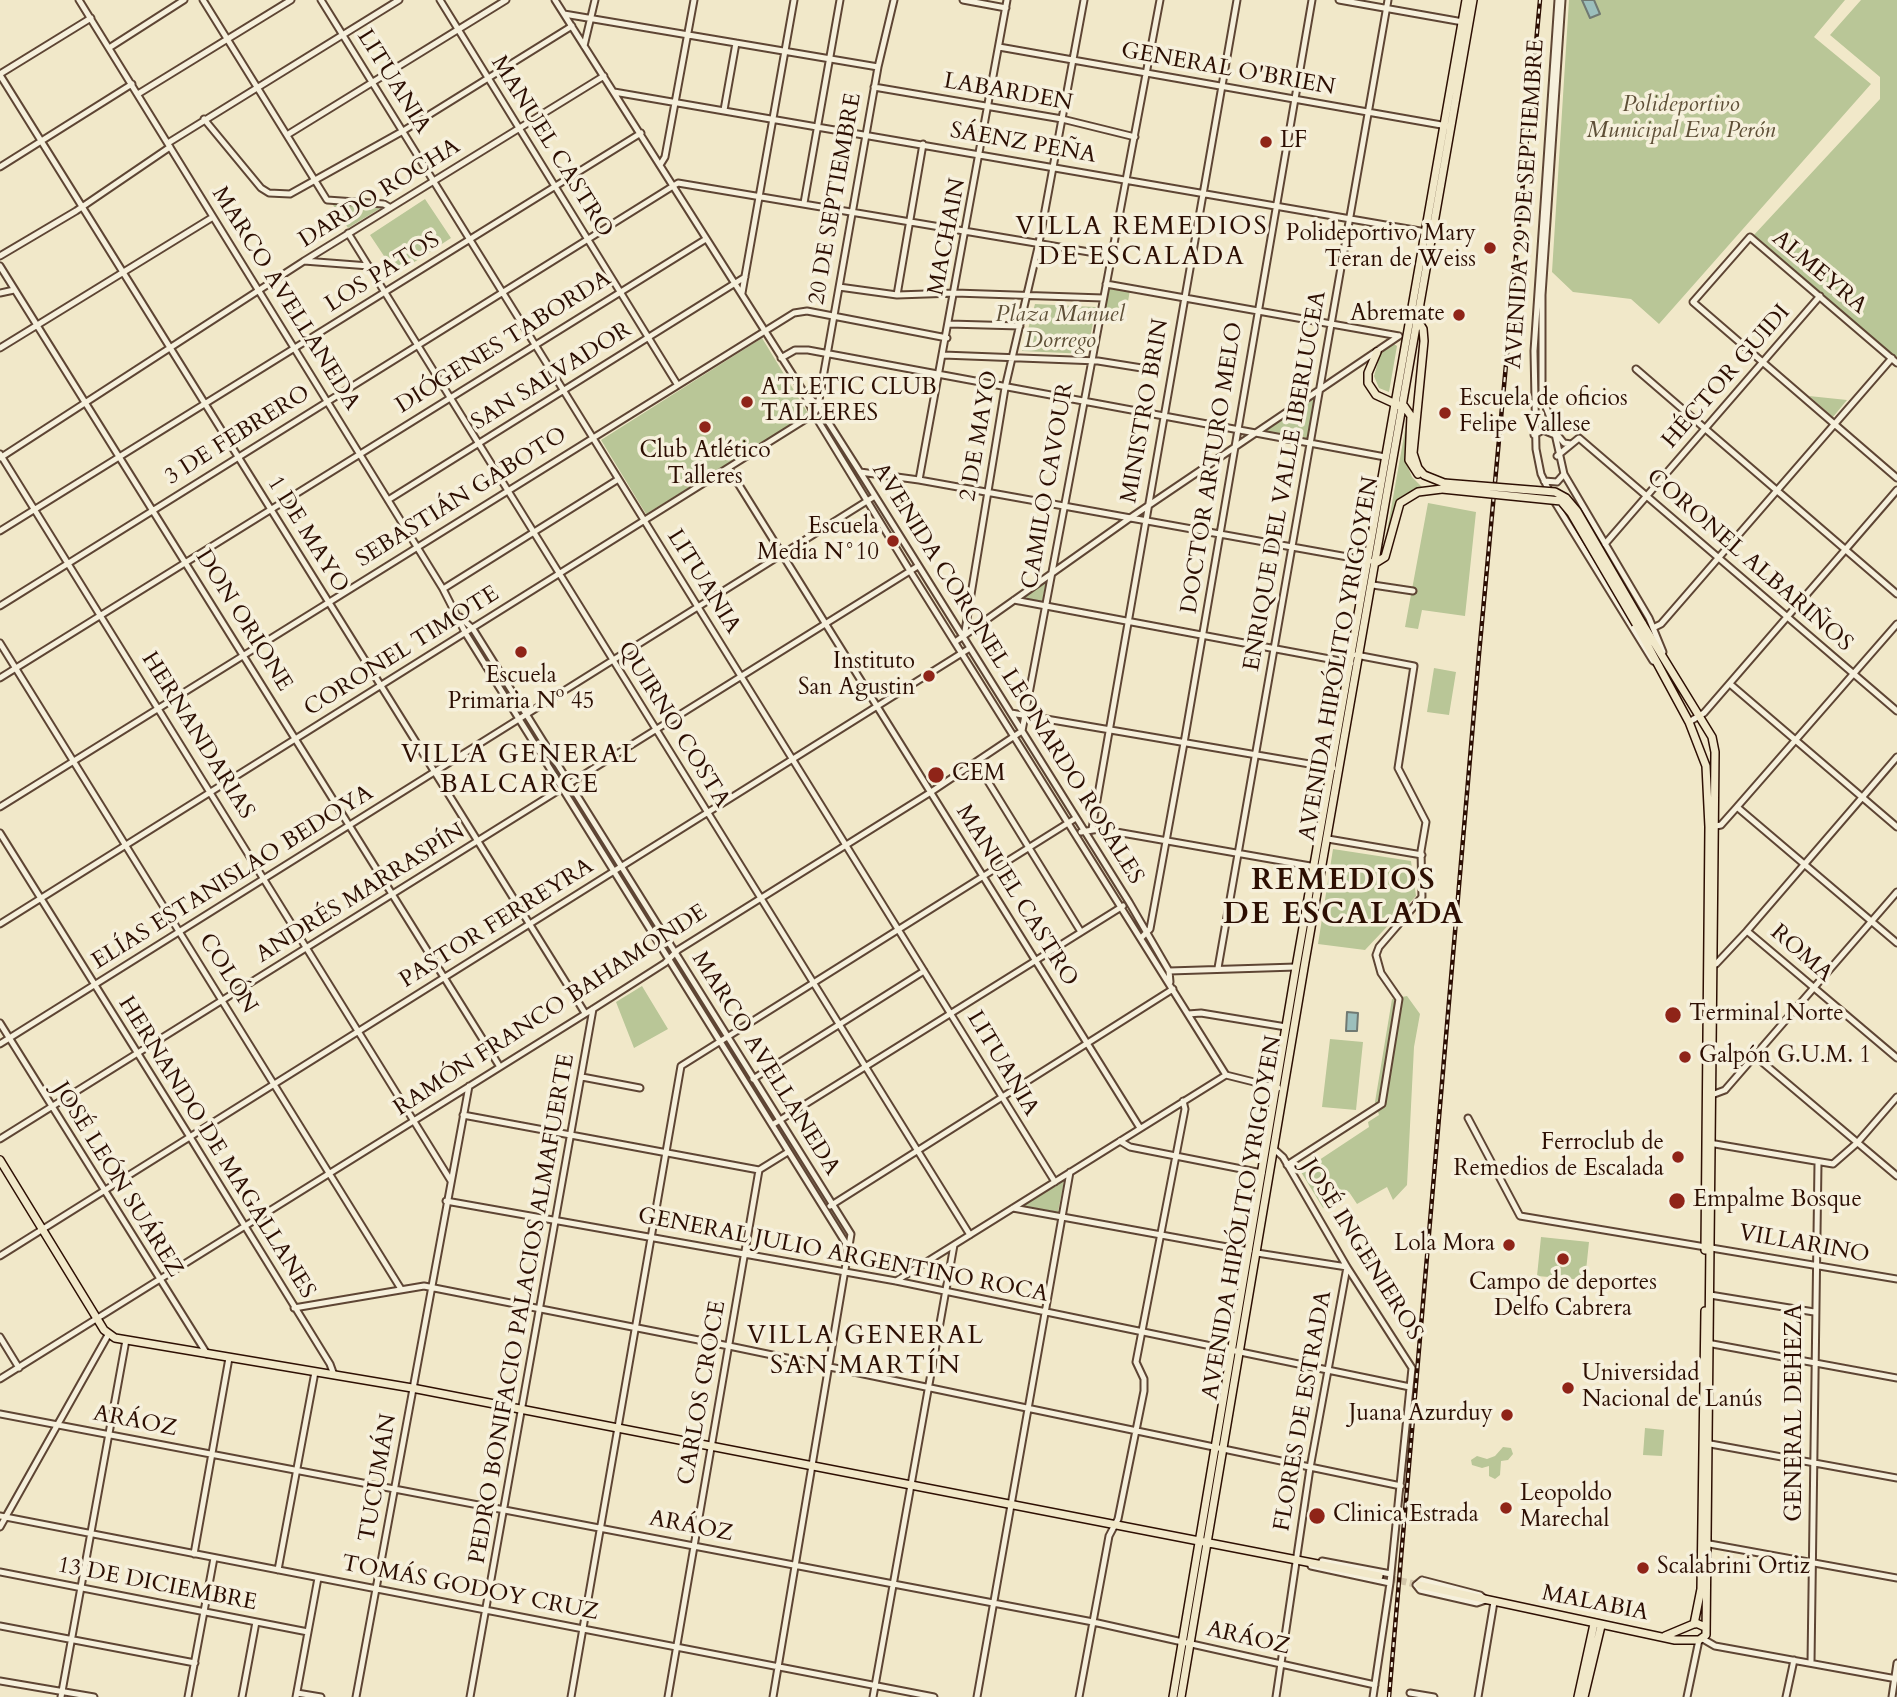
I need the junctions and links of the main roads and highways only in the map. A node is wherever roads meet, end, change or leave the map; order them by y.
1 (1466, 0) edge
2 (1474, 0) edge
3 (1465, 23) junction
4 (1448, 126) junction
5 (1418, 321) junction
6 (1377, 352) road end
7 (1398, 408) junction
8 (1413, 416) junction
9 (1442, 489) junction
10 (1377, 562) junction
11 (1639, 623) junction
12 (1335, 769) junction
13 (1712, 827) junction
14 (1318, 868) junction
15 (1280, 1088) junction
16 (0, 1160) edge
17 (1708, 1247) junction
18 (1253, 1252) junction
19 (1706, 1343) junction
20 (1203, 1543) junction
21 (1704, 1543) junction
22 (1379, 1576) tunnel mouth
23 (1419, 1585) tunnel mouth
24 (1597, 1625) junction
25 (1693, 1625) junction
26 (1705, 1627) junction
27 (1662, 1637) junction
28 (1700, 1640) junction
29 (1186, 1642) junction
30 (1173, 1697) edge
31 (1181, 1697) edge
32 (1578, 1697) edge
33 (1584, 1697) edge

1 - 3 main road, AVENIDA HIPÓLITO YRIGOYEN
2 - 3 main road, AVENIDA HIPÓLITO YRIGOYEN
3 - 4 main road, AVENIDA HIPÓLITO YRIGOYEN
4 - 5 main road, AVENIDA HIPÓLITO YRIGOYEN
4 - 7 main road, AVENIDA HIPÓLITO YRIGOYEN
5 - 7 main road, AVENIDA HIPÓLITO YRIGOYEN
5 - 8 main road
6 - 7 main road
7 - 8 main road
7 - 10 main road, AVENIDA HIPÓLITO YRIGOYEN
7 - 12 main road, AVENIDA HIPÓLITO YRIGOYEN
8 - 9 main road
8 - 11 main road, bridge
9 - 10 main road
9 - 11 main road, bridge
10 - 12 main road, AVENIDA HIPÓLITO YRIGOYEN
11 - 13 main road, AVENIDA 29 DE SEPTIEMBRE
11 - 13 main road, AVENIDA 29 DE SEPTIEMBRE
12 - 14 main road, AVENIDA HIPÓLITO YRIGOYEN
12 - 14 main road, AVENIDA HIPÓLITO YRIGOYEN
13 - 17 main road, AVENIDA 29 DE SEPTIEMBRE
14 - 15 main road, AVENIDA HIPÓLITO YRIGOYEN
14 - 15 main road, AVENIDA HIPÓLITO YRIGOYEN
15 - 18 main road, AVENIDA HIPÓLITO YRIGOYEN
15 - 18 main road, AVENIDA HIPÓLITO YRIGOYEN
16 - 20 main road
17 - 19 main road, AVENIDA 29 DE SEPTIEMBRE
17 - 19 main road, AVENIDA 29 DE SEPTIEMBRE
18 - 20 main road, AVENIDA HIPÓLITO YRIGOYEN
19 - 21 main road, AVENIDA 29 DE SEPTIEMBRE
20 - 22 main road
20 - 29 main road, AVENIDA HIPÓLITO YRIGOYEN
21 - 25 main road, AVENIDA 29 DE SEPTIEMBRE
21 - 26 main road, AVENIDA 29 DE SEPTIEMBRE
23 - 24 main road, MALABIA
24 - 27 main road, MALABIA
24 - 32 main road
24 - 33 main road
25 - 26 main road
25 - 27 main road
25 - 28 main road
26 - 28 main road, AVENIDA 29 DE SEPTIEMBRE
27 - 28 main road, MALABIA
29 - 30 main road, AVENIDA HIPÓLITO YRIGOYEN
29 - 31 main road, AVENIDA HIPÓLITO YRIGOYEN

